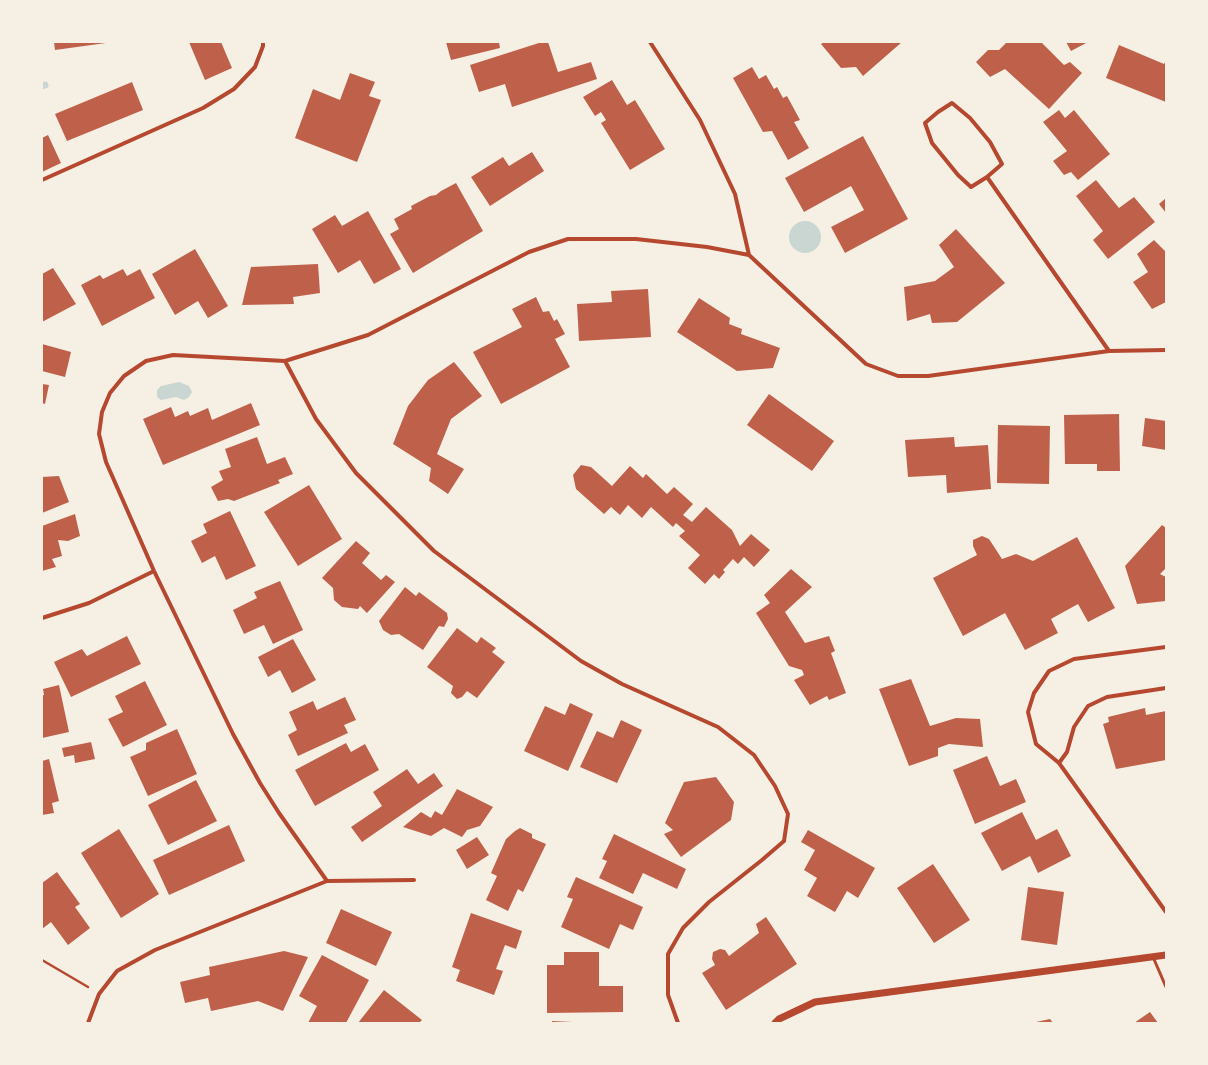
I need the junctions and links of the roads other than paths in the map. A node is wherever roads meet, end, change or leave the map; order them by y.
1 (263, 42) edge
2 (650, 42) edge
3 (987, 177) junction
4 (42, 180) edge
5 (749, 255) junction
6 (1166, 350) edge
7 (1109, 351) junction
8 (285, 361) junction
9 (154, 571) junction
10 (42, 618) edge
11 (1166, 647) edge
12 (1166, 688) edge
13 (1059, 763) junction
14 (414, 880) dead end
15 (327, 881) junction
16 (1166, 912) edge
17 (1166, 955) edge
18 (1153, 957) junction
19 (1166, 987) edge
20 (88, 1023) edge
21 (678, 1023) edge
22 (775, 1023) edge

1 - 4 street
2 - 5 street
3 - 3 street
3 - 7 street
5 - 7 street
5 - 8 street
6 - 7 street
8 - 9 street
8 - 21 street
9 - 10 street
9 - 15 street
11 - 13 street
12 - 13 street
13 - 16 street
14 - 15 street
15 - 20 street
17 - 18 street
18 - 19 lane
18 - 22 street

